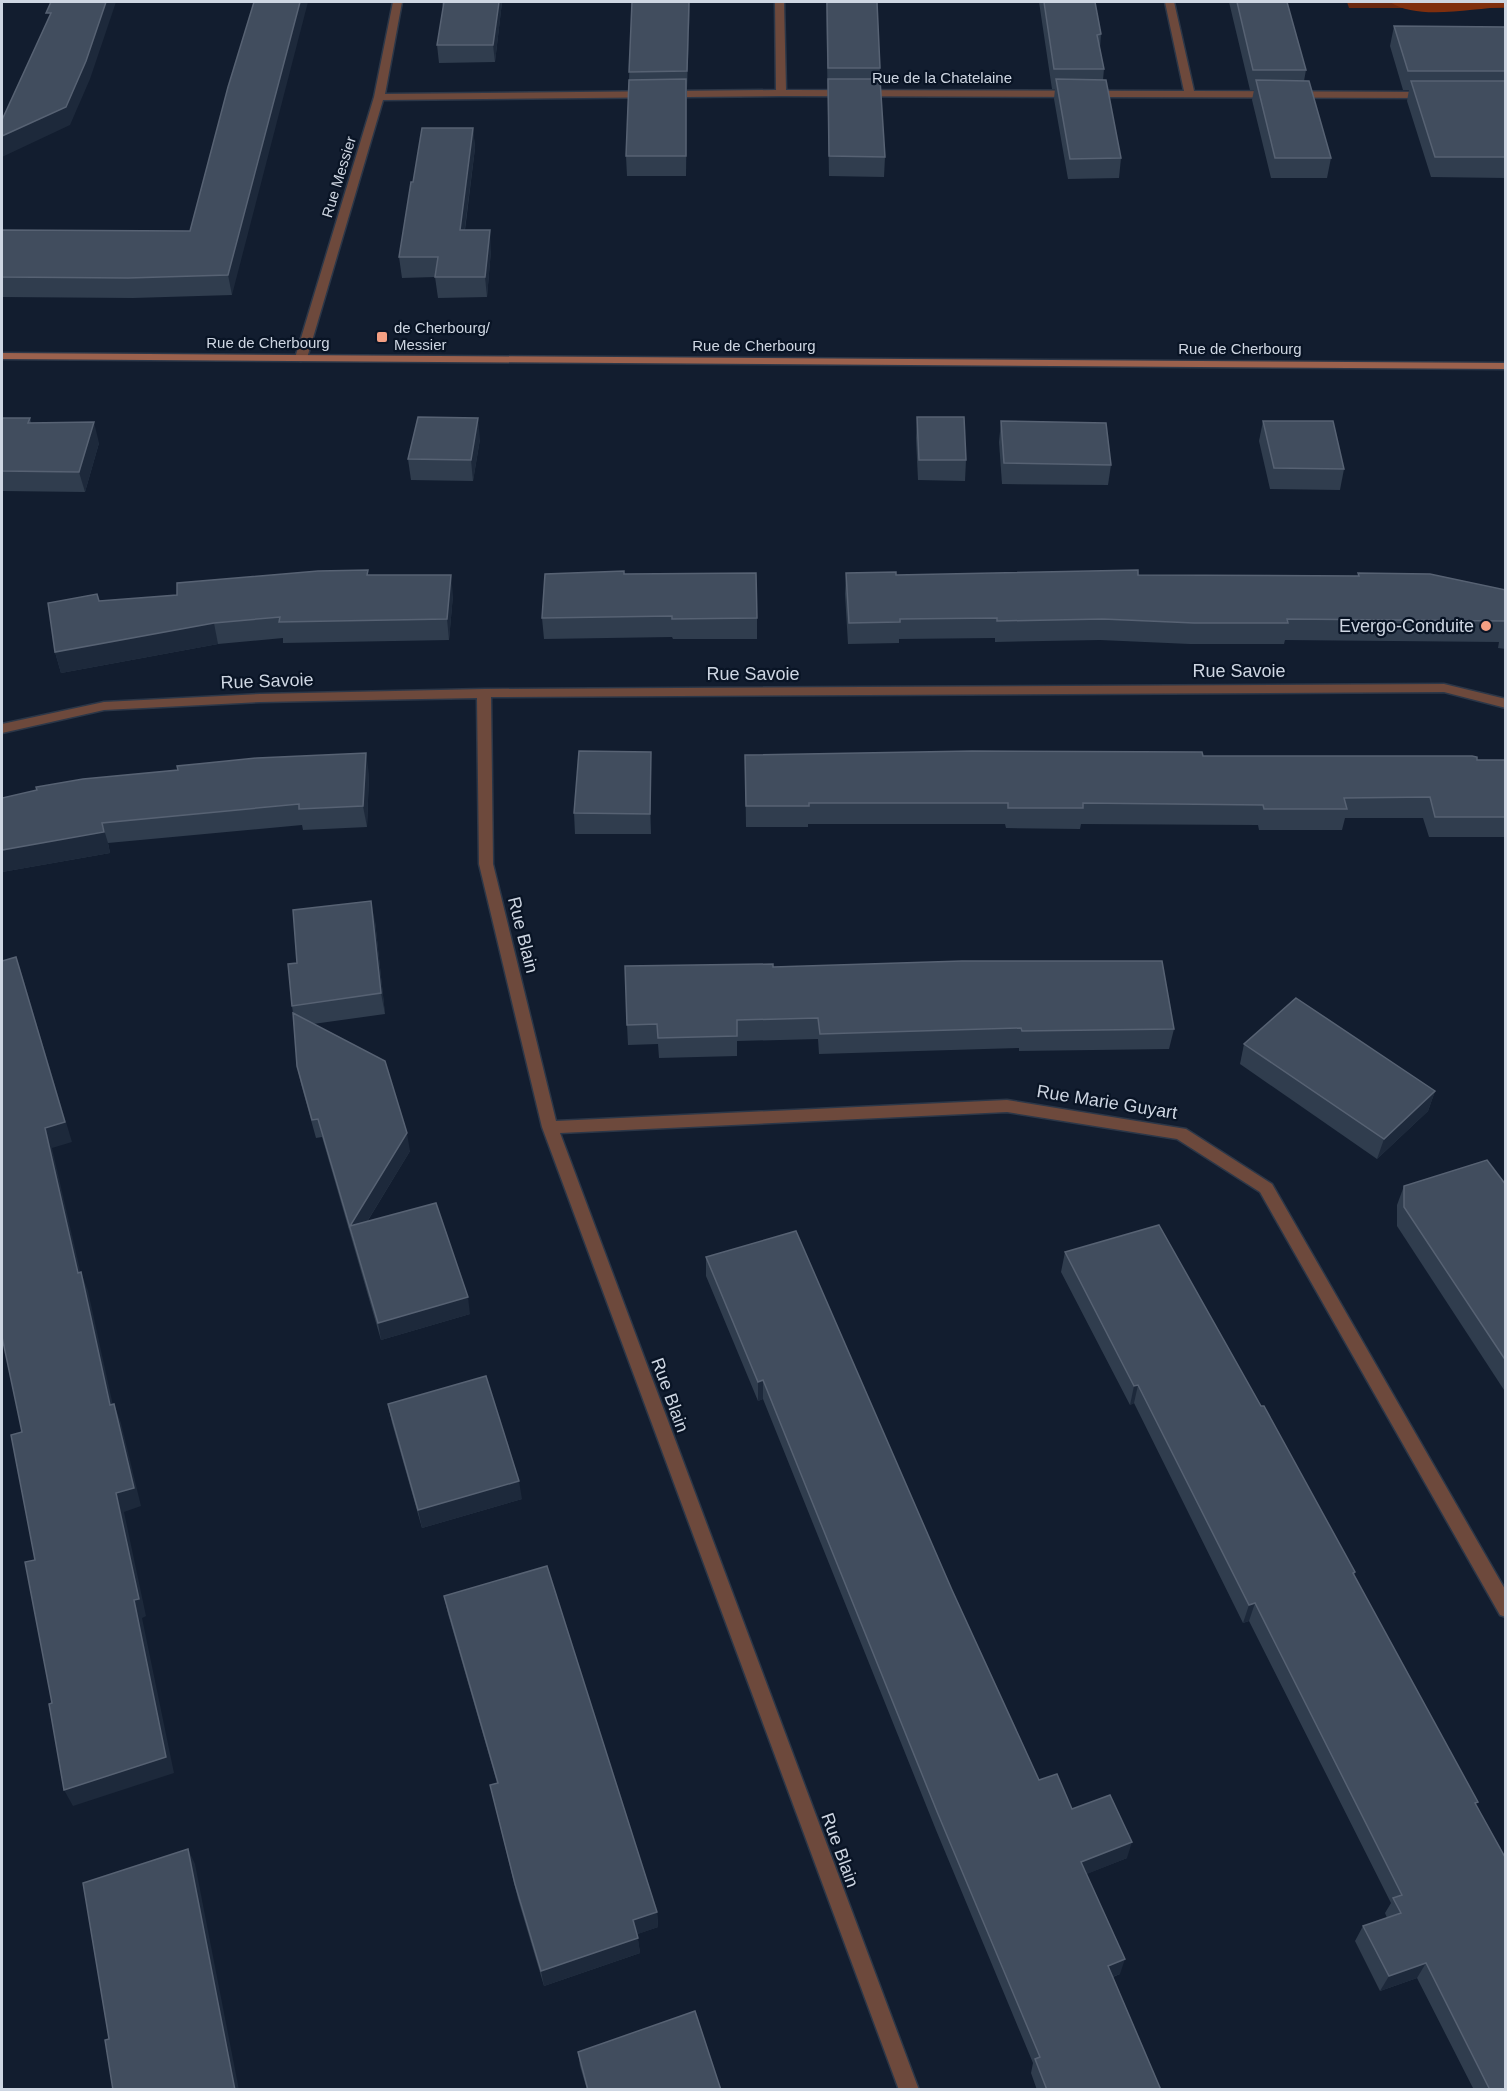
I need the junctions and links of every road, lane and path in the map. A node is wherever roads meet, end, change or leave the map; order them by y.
1 (396, 2) edge
2 (779, 2) edge
3 (1170, 2) edge
4 (781, 93) junction
5 (1189, 93) junction
6 (1435, 95) edge
7 (379, 97) junction
8 (2, 356) edge
9 (301, 358) junction
10 (1506, 366) edge
11 (484, 693) junction
12 (1506, 704) edge
13 (2, 728) edge
14 (550, 1127) junction
15 (1506, 1610) edge
16 (909, 2090) edge

1 - 7 street, Rue Messier
2 - 4 street
3 - 5 street
4 - 5 street, Rue de la Chatelaine
4 - 7 street, Rue de la Chatelaine
5 - 6 street, Rue de la Chatelaine
7 - 9 street, Rue Messier
8 - 9 street, Rue de Cherbourg
9 - 10 street, Rue de Cherbourg
11 - 12 street, Rue Savoie
11 - 13 street, Rue Savoie
11 - 14 street, Rue Blain
14 - 15 street, Rue Marie Guyart
14 - 16 street, Rue Blain

